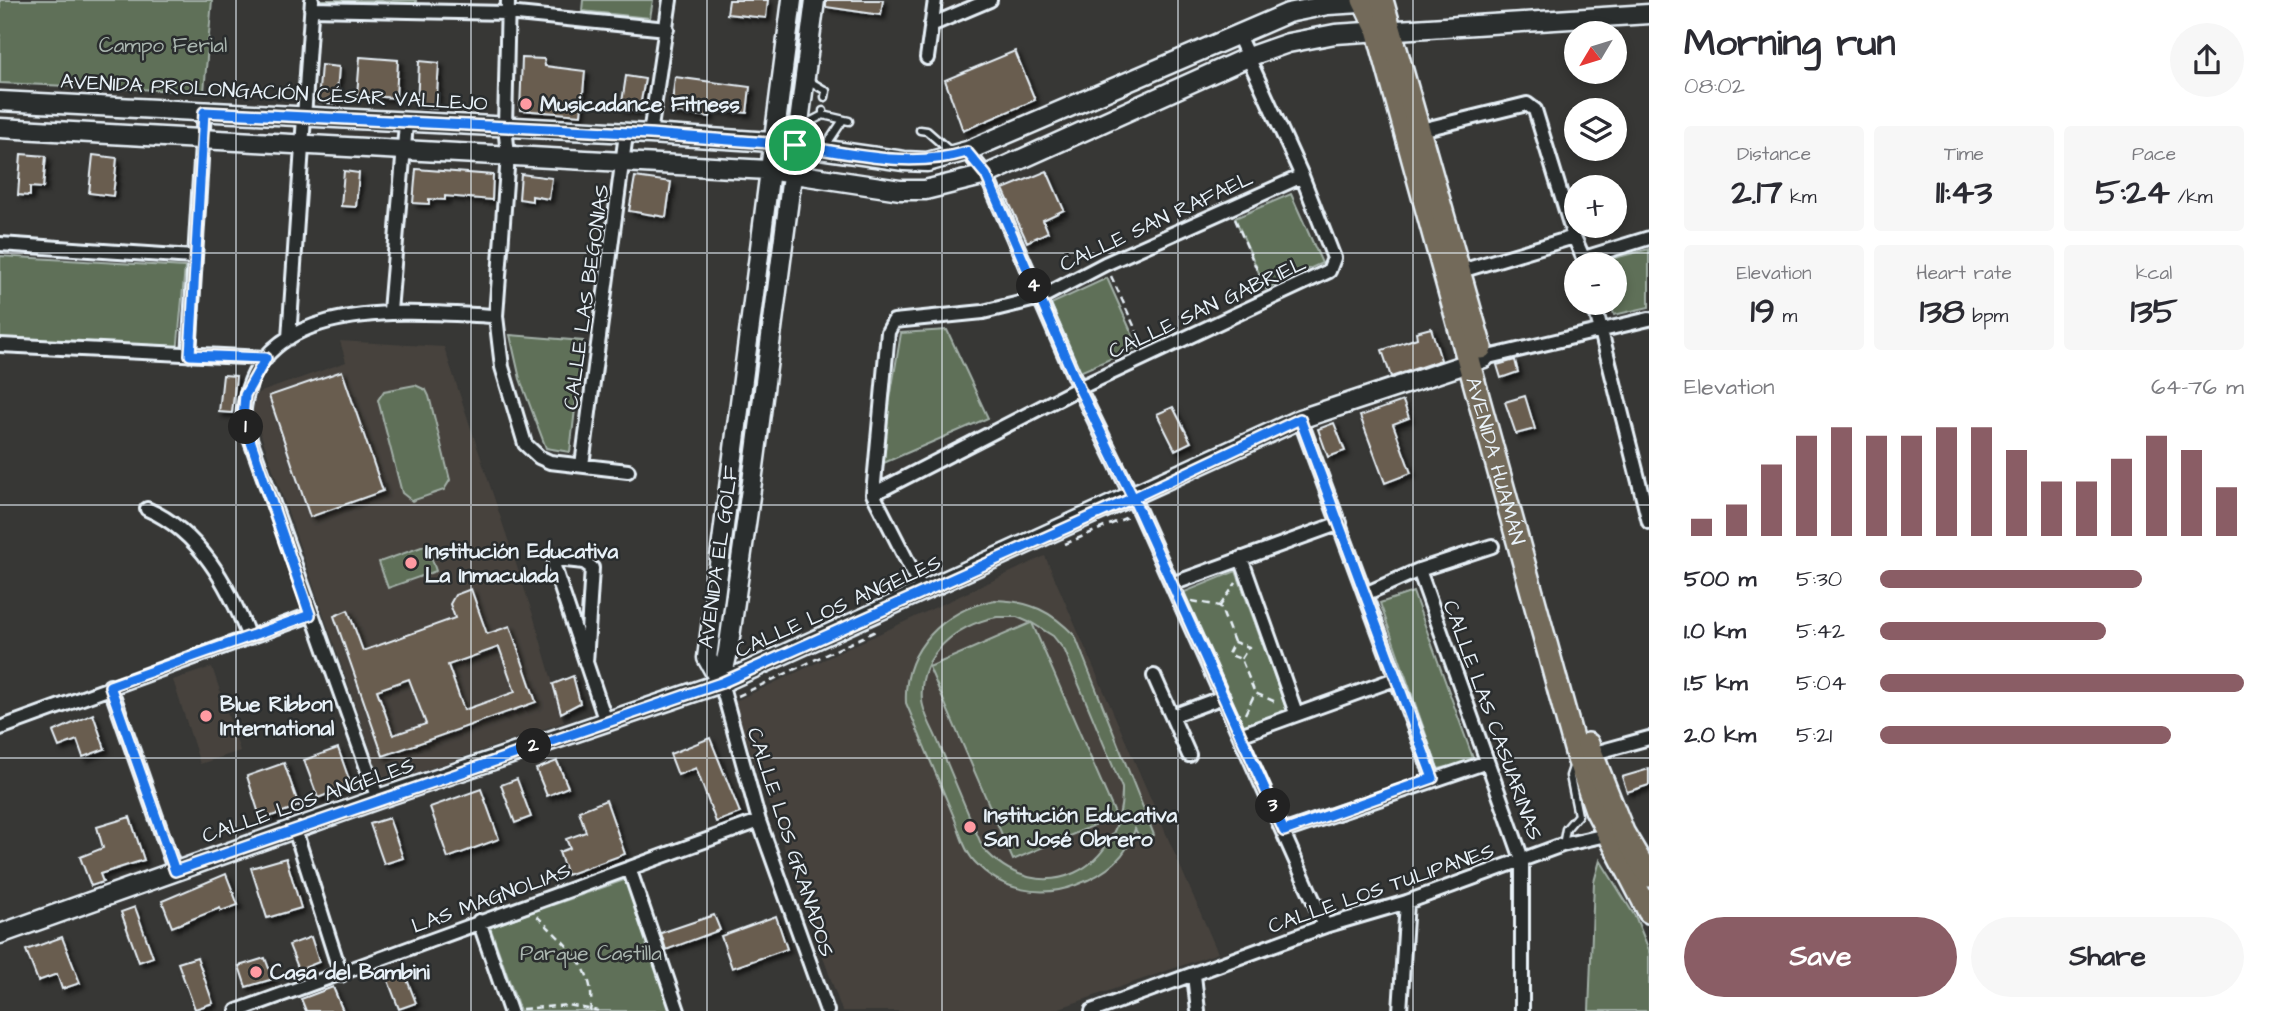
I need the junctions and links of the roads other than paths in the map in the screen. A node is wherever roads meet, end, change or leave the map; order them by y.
1 (670, 0) edge
2 (792, 0) edge
3 (816, 0) edge
4 (935, 0) edge
5 (990, 0) edge
6 (1378, 1) edge
7 (312, 4) edge
8 (508, 7) edge
9 (1649, 14) edge
10 (931, 25) junction
11 (667, 29) junction
12 (1385, 29) junction
13 (1238, 35) junction
14 (1248, 57) junction
15 (927, 58) dead end
16 (804, 78) junction
17 (825, 97) dead end
18 (0, 101) edge
19 (204, 112) junction
20 (304, 118) junction
21 (406, 124) junction
22 (505, 126) junction
23 (0, 128) edge
24 (920, 130) dead end
25 (1422, 130) junction
26 (626, 134) junction
27 (650, 134) junction
28 (796, 137) junction
29 (201, 138) junction
30 (771, 142) junction
31 (302, 146) junction
32 (405, 150) junction
33 (824, 150) junction
34 (961, 153) junction
35 (508, 155) junction
36 (623, 162) junction
37 (768, 170) junction
38 (792, 172) junction
39 (986, 175) junction
40 (1302, 176) junction
41 (1564, 204) edge
42 (1571, 238) edge
43 (1649, 238) edge
44 (0, 244) edge
45 (1610, 252) edge
46 (193, 257) junction
47 (1461, 271) junction
48 (1040, 298) junction
49 (390, 311) junction
50 (1597, 315) edge
51 (496, 316) junction
52 (1649, 318) edge
53 (1600, 330) junction
54 (289, 338) junction
55 (0, 345) edge
56 (190, 355) junction
57 (266, 358) junction
58 (1477, 360) junction
59 (1079, 388) junction
60 (1300, 419) junction
61 (582, 466) junction
62 (628, 471) dead end
63 (728, 481) junction
64 (752, 482) junction
65 (873, 494) junction
66 (1133, 498) junction
67 (147, 509) dead end
68 (1648, 516) edge
69 (1340, 523) junction
70 (1492, 547) dead end
71 (1241, 558) junction
72 (1419, 570) junction
73 (1172, 584) junction
74 (923, 592) junction
75 (1365, 594) junction
76 (310, 615) junction
77 (249, 637) junction
78 (586, 663) junction
79 (1154, 676) dead end
80 (1395, 679) junction
81 (721, 683) junction
82 (110, 686) junction
83 (1223, 697) junction
84 (1296, 713) junction
85 (1172, 716) junction
86 (606, 722) junction
87 (0, 729) edge
88 (1240, 735) junction
89 (1649, 738) edge
90 (1189, 755) dead end
91 (1584, 755) junction
92 (1487, 762) junction
93 (1433, 778) junction
94 (378, 799) junction
95 (1587, 813) junction
96 (759, 821) junction
97 (295, 830) junction
98 (1284, 831) junction
99 (1615, 833) junction
100 (1562, 845) junction
101 (1522, 859) junction
102 (629, 868) junction
103 (175, 871) junction
104 (1649, 876) edge
105 (1407, 902) junction
106 (1649, 912) edge
107 (479, 921) junction
108 (1325, 926) junction
109 (0, 934) edge
110 (341, 975) junction
111 (1194, 975) junction
112 (514, 1010) edge
113 (237, 1011) edge
114 (678, 1011) edge
115 (827, 1011) edge
116 (1092, 1011) edge
117 (1198, 1011) edge
118 (1400, 1011) edge
119 (1522, 1011) edge

1 - 11 street
2 - 30 main road, AVENIDA EL GOLF
3 - 16 main road, AVENIDA EL GOLF
4 - 10 street
5 - 10 street
6 - 12 main road, AVENIDA HUAMÁN
6 - 13 main road, AVENIDA PROLONGACIÓN CÉSAR VALLEJO
7 - 8 street
7 - 20 street
8 - 11 street
8 - 22 street
9 - 12 main road
10 - 15 street
11 - 27 street
12 - 14 main road
12 - 25 main road, AVENIDA HUAMÁN
12 - 58 main road, AVENIDA HUAMÁN
13 - 14 street, CALLE SAN GABRIEL
13 - 34 main road, AVENIDA PROLONGACIÓN CÉSAR VALLEJO
14 - 39 main road
14 - 40 street, CALLE SAN GABRIEL
16 - 17 lane
16 - 28 main road, AVENIDA EL GOLF
18 - 19 main road, AVENIDA PROLONGACIÓN CÉSAR VALLEJO
19 - 20 main road, AVENIDA PROLONGACIÓN CÉSAR VALLEJO
19 - 29 street
20 - 21 main road, AVENIDA PROLONGACIÓN CÉSAR VALLEJO
20 - 31 street
21 - 22 main road, AVENIDA PROLONGACIÓN CÉSAR VALLEJO
21 - 32 street
22 - 26 main road, AVENIDA PROLONGACIÓN CÉSAR VALLEJO
22 - 35 street
23 - 29 main road
24 - 34 lane
25 - 41 street
25 - 47 main road, AVENIDA HUAMÁN
26 - 27 main road, AVENIDA PROLONGACIÓN CÉSAR VALLEJO
26 - 36 street, CALLE LAS BEGONIAS
27 - 30 main road, AVENIDA PROLONGACIÓN CÉSAR VALLEJO
28 - 30 main road, AVENIDA PROLONGACIÓN CÉSAR VALLEJO
28 - 33 main road, AVENIDA PROLONGACIÓN CÉSAR VALLEJO
28 - 33 lane
28 - 38 main road, AVENIDA EL GOLF
29 - 31 main road
29 - 46 street
30 - 37 main road, AVENIDA EL GOLF
31 - 32 main road
31 - 54 street
32 - 35 main road
32 - 49 street
33 - 34 main road, AVENIDA PROLONGACIÓN CÉSAR VALLEJO
34 - 39 street
35 - 36 main road
35 - 51 street
36 - 37 main road
36 - 61 street, CALLE LAS BEGONIAS
37 - 38 main road
37 - 63 main road, AVENIDA EL GOLF
38 - 39 main road
38 - 64 main road, AVENIDA EL GOLF
39 - 48 street
40 - 48 street, CALLE SAN RAFAEL
40 - 59 street, CALLE SAN GABRIEL
42 - 47 street
43 - 45 street
44 - 46 street
46 - 56 street
47 - 58 main road, AVENIDA HUAMÁN
48 - 59 street
48 - 65 street, CALLE SAN RAFAEL
49 - 51 street
49 - 54 street
50 - 53 street
51 - 61 street
52 - 53 street
53 - 58 street
53 - 68 street
54 - 57 street
55 - 56 street
56 - 57 street
57 - 76 street
58 - 60 main road, CALLE LOS ANGELES
58 - 91 main road, AVENIDA HUAMÁN
59 - 65 street, CALLE SAN GABRIEL
59 - 66 street
60 - 66 main road, CALLE LOS ANGELES
60 - 69 street
61 - 62 street
63 - 64 main road
63 - 81 main road, AVENIDA EL GOLF
64 - 81 main road, AVENIDA EL GOLF
65 - 74 street
66 - 73 street
66 - 74 main road, CALLE LOS ANGELES
67 - 77 street
69 - 71 street
69 - 75 street
70 - 72 street
71 - 73 street
71 - 84 street
72 - 75 street
72 - 92 street, CALLE LAS CASUARINAS
73 - 83 street
74 - 81 main road, CALLE LOS ANGELES
75 - 80 street
76 - 77 street
76 - 94 street
77 - 82 street
78 - 78 street
78 - 86 street
79 - 85 street
80 - 84 street
80 - 93 street
81 - 86 main road, CALLE LOS ANGELES
81 - 96 street, CALLE LOS GRANADOS
82 - 87 street
82 - 103 street
83 - 85 street
83 - 88 street
84 - 88 street
85 - 90 street
86 - 94 main road, CALLE LOS ANGELES
88 - 98 street
89 - 91 street
91 - 95 main road, AVENIDA HUAMÁN
91 - 99 main road, AVENIDA HUAMÁN
92 - 93 street
92 - 101 street, CALLE LAS CASUARINAS
93 - 98 street
94 - 97 main road, CALLE LOS ANGELES
95 - 99 main road, AVENIDA HUAMÁN
95 - 100 lane
96 - 102 street, LAS MAGNOLIAS
96 - 115 street, CALLE LOS GRANADOS
97 - 103 main road, CALLE LOS ANGELES
97 - 110 street
98 - 108 street
99 - 100 street, CALLE LOS TULIPANES
99 - 104 main road, AVENIDA HUAMÁN
99 - 106 main road, AVENIDA HUAMÁN
100 - 101 street, CALLE LOS TULIPANES
101 - 105 street, CALLE LOS TULIPANES
101 - 119 street, CALLE LAS CASUARINAS
102 - 107 street, LAS MAGNOLIAS
102 - 114 street
103 - 109 main road, CALLE LOS ANGELES
105 - 108 street, CALLE LOS TULIPANES
105 - 118 street
107 - 110 street, LAS MAGNOLIAS
107 - 112 street
108 - 111 street, CALLE LOS TULIPANES
110 - 113 street, LAS MAGNOLIAS
111 - 116 street, CALLE LOS TULIPANES
111 - 117 street

